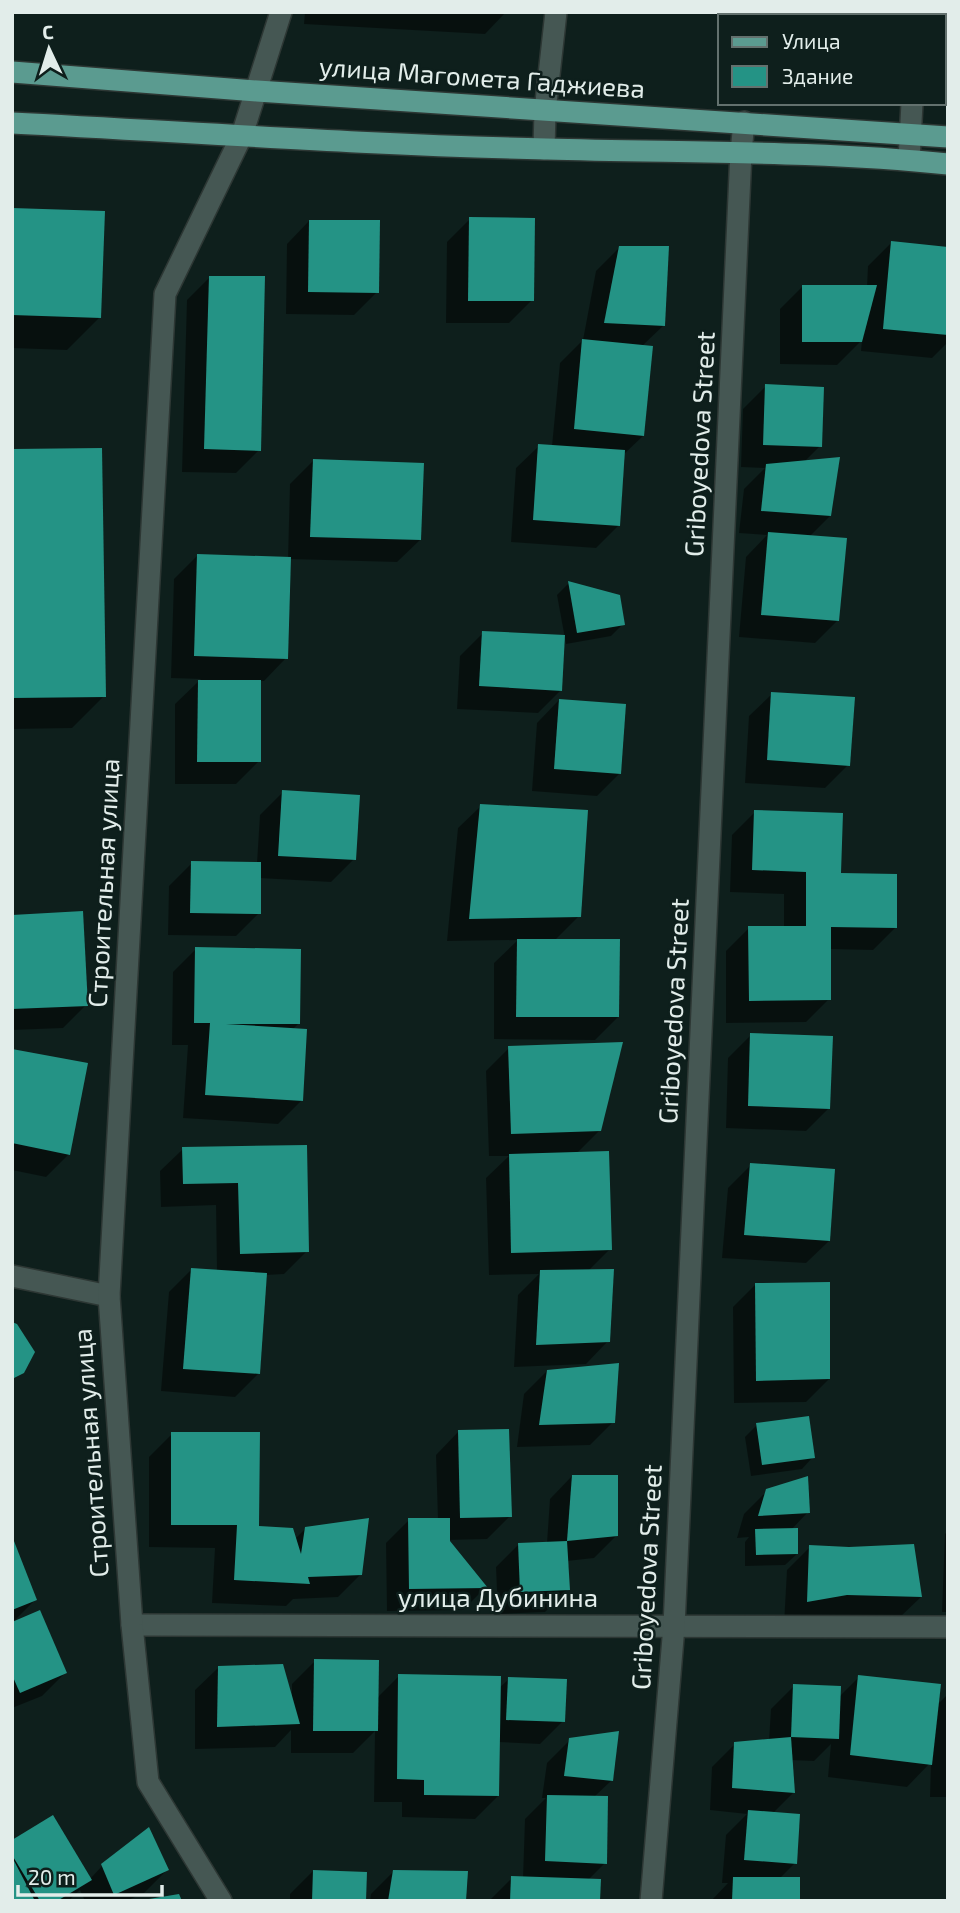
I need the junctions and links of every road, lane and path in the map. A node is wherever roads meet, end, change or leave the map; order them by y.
1 (281, 12) edge
2 (556, 12) edge
3 (12, 72) edge
4 (257, 91) junction
5 (912, 105) edge
6 (545, 111) junction
7 (744, 122) junction
8 (12, 123) edge
9 (909, 134) junction
10 (242, 135) junction
11 (948, 137) edge
12 (544, 149) junction
13 (741, 152) junction
14 (909, 160) junction
15 (948, 164) edge
16 (12, 1276) edge
17 (108, 1296) junction
18 (132, 1625) junction
19 (674, 1626) junction
20 (948, 1627) edge
21 (221, 1901) edge
22 (651, 1901) edge

1 - 4 street, Строительная улица
2 - 6 street
3 - 4 main road, улица Магомета Гаджиева
4 - 6 main road, улица Магомета Гаджиева
4 - 10 street, Строительная улица
5 - 9 street
6 - 7 main road, улица Магомета Гаджиева
6 - 12 street
7 - 9 main road, улица Магомета Гаджиева
7 - 13 street, Griboyedova Street
8 - 10 main road
9 - 11 main road, улица Магомета Гаджиева
9 - 14 street
10 - 12 main road
10 - 17 street, Строительная улица
12 - 13 main road
13 - 14 main road
13 - 19 street, Griboyedova Street
14 - 15 main road
16 - 17 street
17 - 18 street, Строительная улица
18 - 19 street, улица Дубинина
18 - 21 street, Строительная улица
19 - 20 street, улица Дубинина
19 - 22 street, Griboyedova Street

